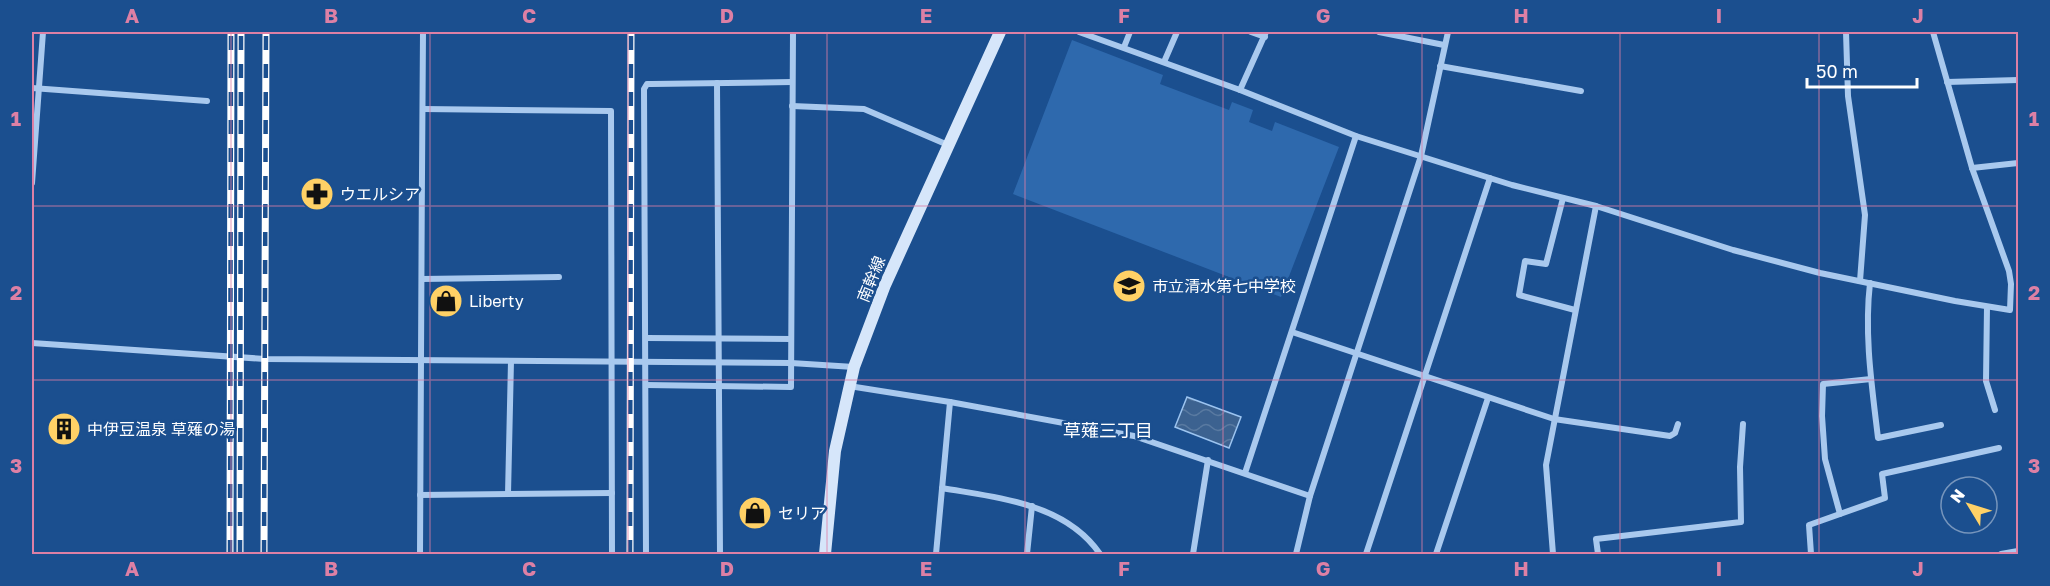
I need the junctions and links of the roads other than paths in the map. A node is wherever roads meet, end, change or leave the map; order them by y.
1 (43, 32) edge
2 (423, 32) edge
3 (793, 32) edge
4 (1000, 32) edge
5 (1079, 32) edge
6 (1130, 32) edge
7 (1177, 32) edge
8 (1251, 32) edge
9 (1379, 32) edge
10 (1448, 32) edge
11 (1846, 32) edge
12 (1933, 32) edge
13 (1265, 34) edge
14 (1444, 45) junction
15 (1124, 47) junction
16 (1164, 62) junction
17 (1440, 66) junction
18 (2019, 80) edge
19 (792, 82) junction
20 (1947, 82) junction
21 (717, 83) junction
22 (35, 88) edge
23 (1240, 90) junction
24 (1581, 91) dead end
25 (207, 101) dead end
26 (792, 106) junction
27 (423, 109) junction
28 (1356, 136) junction
29 (948, 145) junction
30 (1421, 156) junction
31 (2019, 163) edge
32 (1972, 168) junction
33 (1491, 178) junction
34 (32, 183) edge
35 (1563, 198) junction
36 (1596, 206) junction
37 (560, 277) dead end
38 (422, 279) junction
39 (1860, 281) junction
40 (1870, 283) junction
41 (1987, 306) junction
42 (1575, 310) junction
43 (2010, 310) junction
44 (2019, 312) edge
45 (1292, 332) junction
46 (646, 338) junction
47 (719, 339) junction
48 (791, 339) junction
49 (32, 343) edge
50 (1356, 353) junction
51 (420, 360) junction
52 (511, 361) junction
53 (612, 361) junction
54 (646, 363) junction
55 (719, 363) junction
56 (791, 363) junction
57 (854, 367) junction
58 (1425, 375) junction
59 (1871, 379) junction
60 (646, 385) junction
61 (719, 386) junction
62 (849, 386) junction
63 (1488, 398) junction
64 (950, 402) junction
65 (1995, 410) dead end
66 (1554, 419) junction
67 (1678, 424) dead end
68 (1743, 424) dead end
69 (1941, 425) dead end
70 (1999, 448) dead end
71 (1208, 460) junction
72 (1245, 473) junction
73 (942, 488) junction
74 (612, 493) junction
75 (508, 494) junction
76 (420, 495) junction
77 (1310, 496) junction
78 (1032, 506) junction
79 (1840, 514) junction
80 (2019, 551) edge
81 (420, 555) edge
82 (612, 555) edge
83 (646, 555) edge
84 (720, 555) edge
85 (825, 555) edge
86 (936, 555) edge
87 (1027, 555) edge
88 (1100, 555) edge
89 (1193, 555) edge
90 (1296, 555) edge
91 (1366, 555) edge
92 (1436, 555) edge
93 (1553, 555) edge
94 (1598, 555) edge
95 (1811, 555) edge
96 (2001, 555) edge

1 - 22 street
2 - 27 street
3 - 19 street
4 - 29 main road, 南幹線
5 - 15 street
6 - 15 street
7 - 16 street
8 - 13 street
9 - 14 street
10 - 14 street
11 - 39 street
12 - 20 street
13 - 23 street
14 - 17 street
15 - 16 street
16 - 23 street
17 - 24 street
17 - 30 street
18 - 20 street
19 - 21 street
19 - 26 street
20 - 32 street
21 - 46 street
21 - 47 street
22 - 25 street
22 - 34 street
23 - 28 street
26 - 29 street
26 - 48 street
27 - 38 street
27 - 53 street
28 - 30 street
28 - 45 street
29 - 57 main road, 南幹線
30 - 33 street
30 - 50 street
31 - 32 street
32 - 43 street
33 - 35 street
33 - 58 street
35 - 36 street
35 - 42 street
36 - 39 street
36 - 42 street
37 - 38 street
38 - 51 street
39 - 40 street
40 - 41 street
40 - 59 street
41 - 43 street
41 - 65 street
42 - 66 street
43 - 44 street
45 - 50 street
45 - 72 street
46 - 47 street
46 - 54 street
47 - 48 street
47 - 55 street
48 - 56 street
49 - 51 street
50 - 58 street
50 - 77 street
51 - 52 street
51 - 76 street
52 - 53 street
52 - 75 street
53 - 54 street
53 - 74 street
54 - 55 street
54 - 60 street
55 - 56 street
55 - 61 street
56 - 57 street
56 - 61 street
57 - 62 main road, 南幹線
58 - 63 street
58 - 91 street
59 - 69 street
59 - 79 street
60 - 61 street
60 - 83 street
61 - 84 street
62 - 64 street
62 - 85 main road, 南幹線
63 - 66 street
63 - 92 street
64 - 71 street
64 - 73 street
66 - 67 street
66 - 93 street
68 - 94 street
70 - 79 street
71 - 72 street
71 - 89 street
72 - 77 street
73 - 78 street
73 - 86 street
74 - 75 street
74 - 82 street
75 - 76 street
76 - 81 street
77 - 90 street
78 - 87 street
78 - 88 street
79 - 95 street
80 - 96 street

